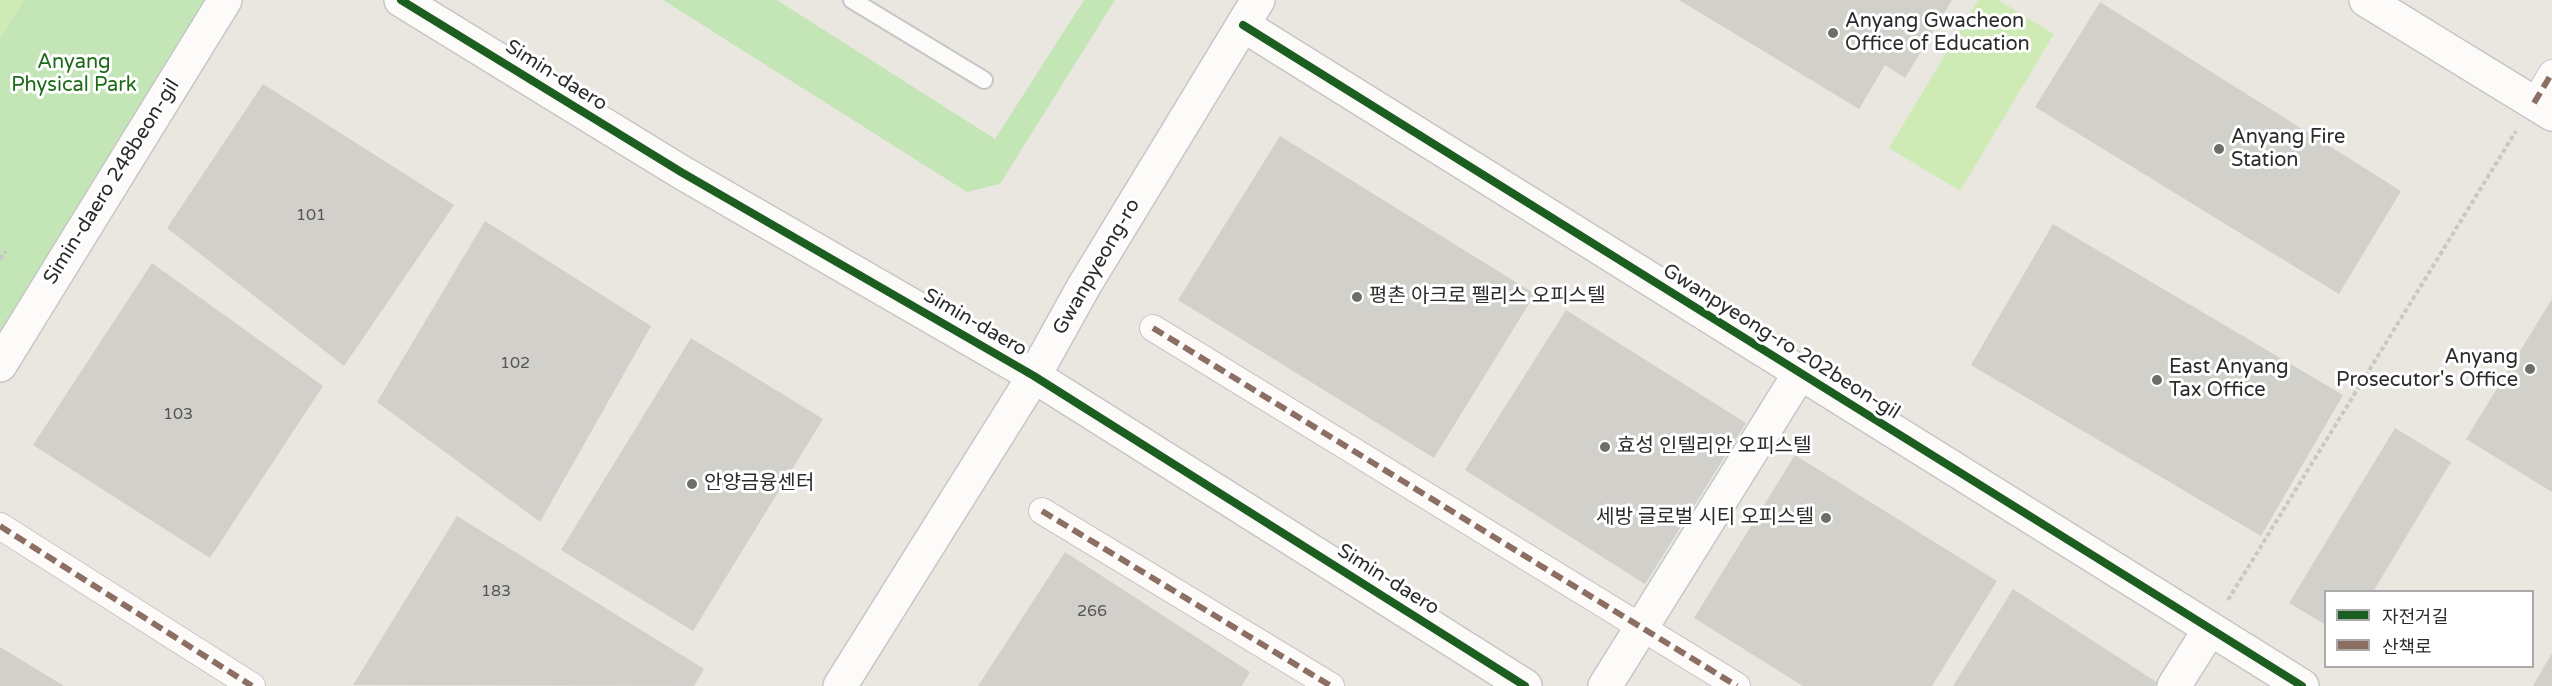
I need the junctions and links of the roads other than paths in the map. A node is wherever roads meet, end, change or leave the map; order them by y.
1 (225, 0) edge
2 (401, 0) edge
3 (852, 0) edge
4 (2366, 0) edge
5 (1250, 13) edge
6 (2552, 73) edge
7 (984, 80) dead end
8 (2543, 108) edge
9 (1153, 328) dead end
10 (0, 365) edge
11 (1800, 373) junction
12 (1034, 376) junction
13 (1042, 511) dead end
14 (0, 526) edge
15 (1641, 627) junction
16 (2210, 629) junction
17 (252, 686) edge
18 (840, 686) edge
19 (1331, 686) edge
20 (1525, 686) edge
21 (1605, 686) edge
22 (1737, 686) edge
23 (2174, 686) edge
24 (2302, 686) edge

1 - 10 street, Simin-daero 248beon-gil
2 - 12 street, Simin-daero
3 - 7 lane
4 - 8 street
5 - 11 street, Gwanpyeong-ro 202beon-gil
5 - 12 street, Gwanpyeong-ro
6 - 8 street
9 - 15 street
11 - 15 street
11 - 16 street, Gwanpyeong-ro 202beon-gil
12 - 18 street, Gwanpyeong-ro
12 - 20 street, Simin-daero
13 - 19 street
14 - 17 street
15 - 21 street
15 - 22 street
16 - 23 street
16 - 24 street, Gwanpyeong-ro 202beon-gil

